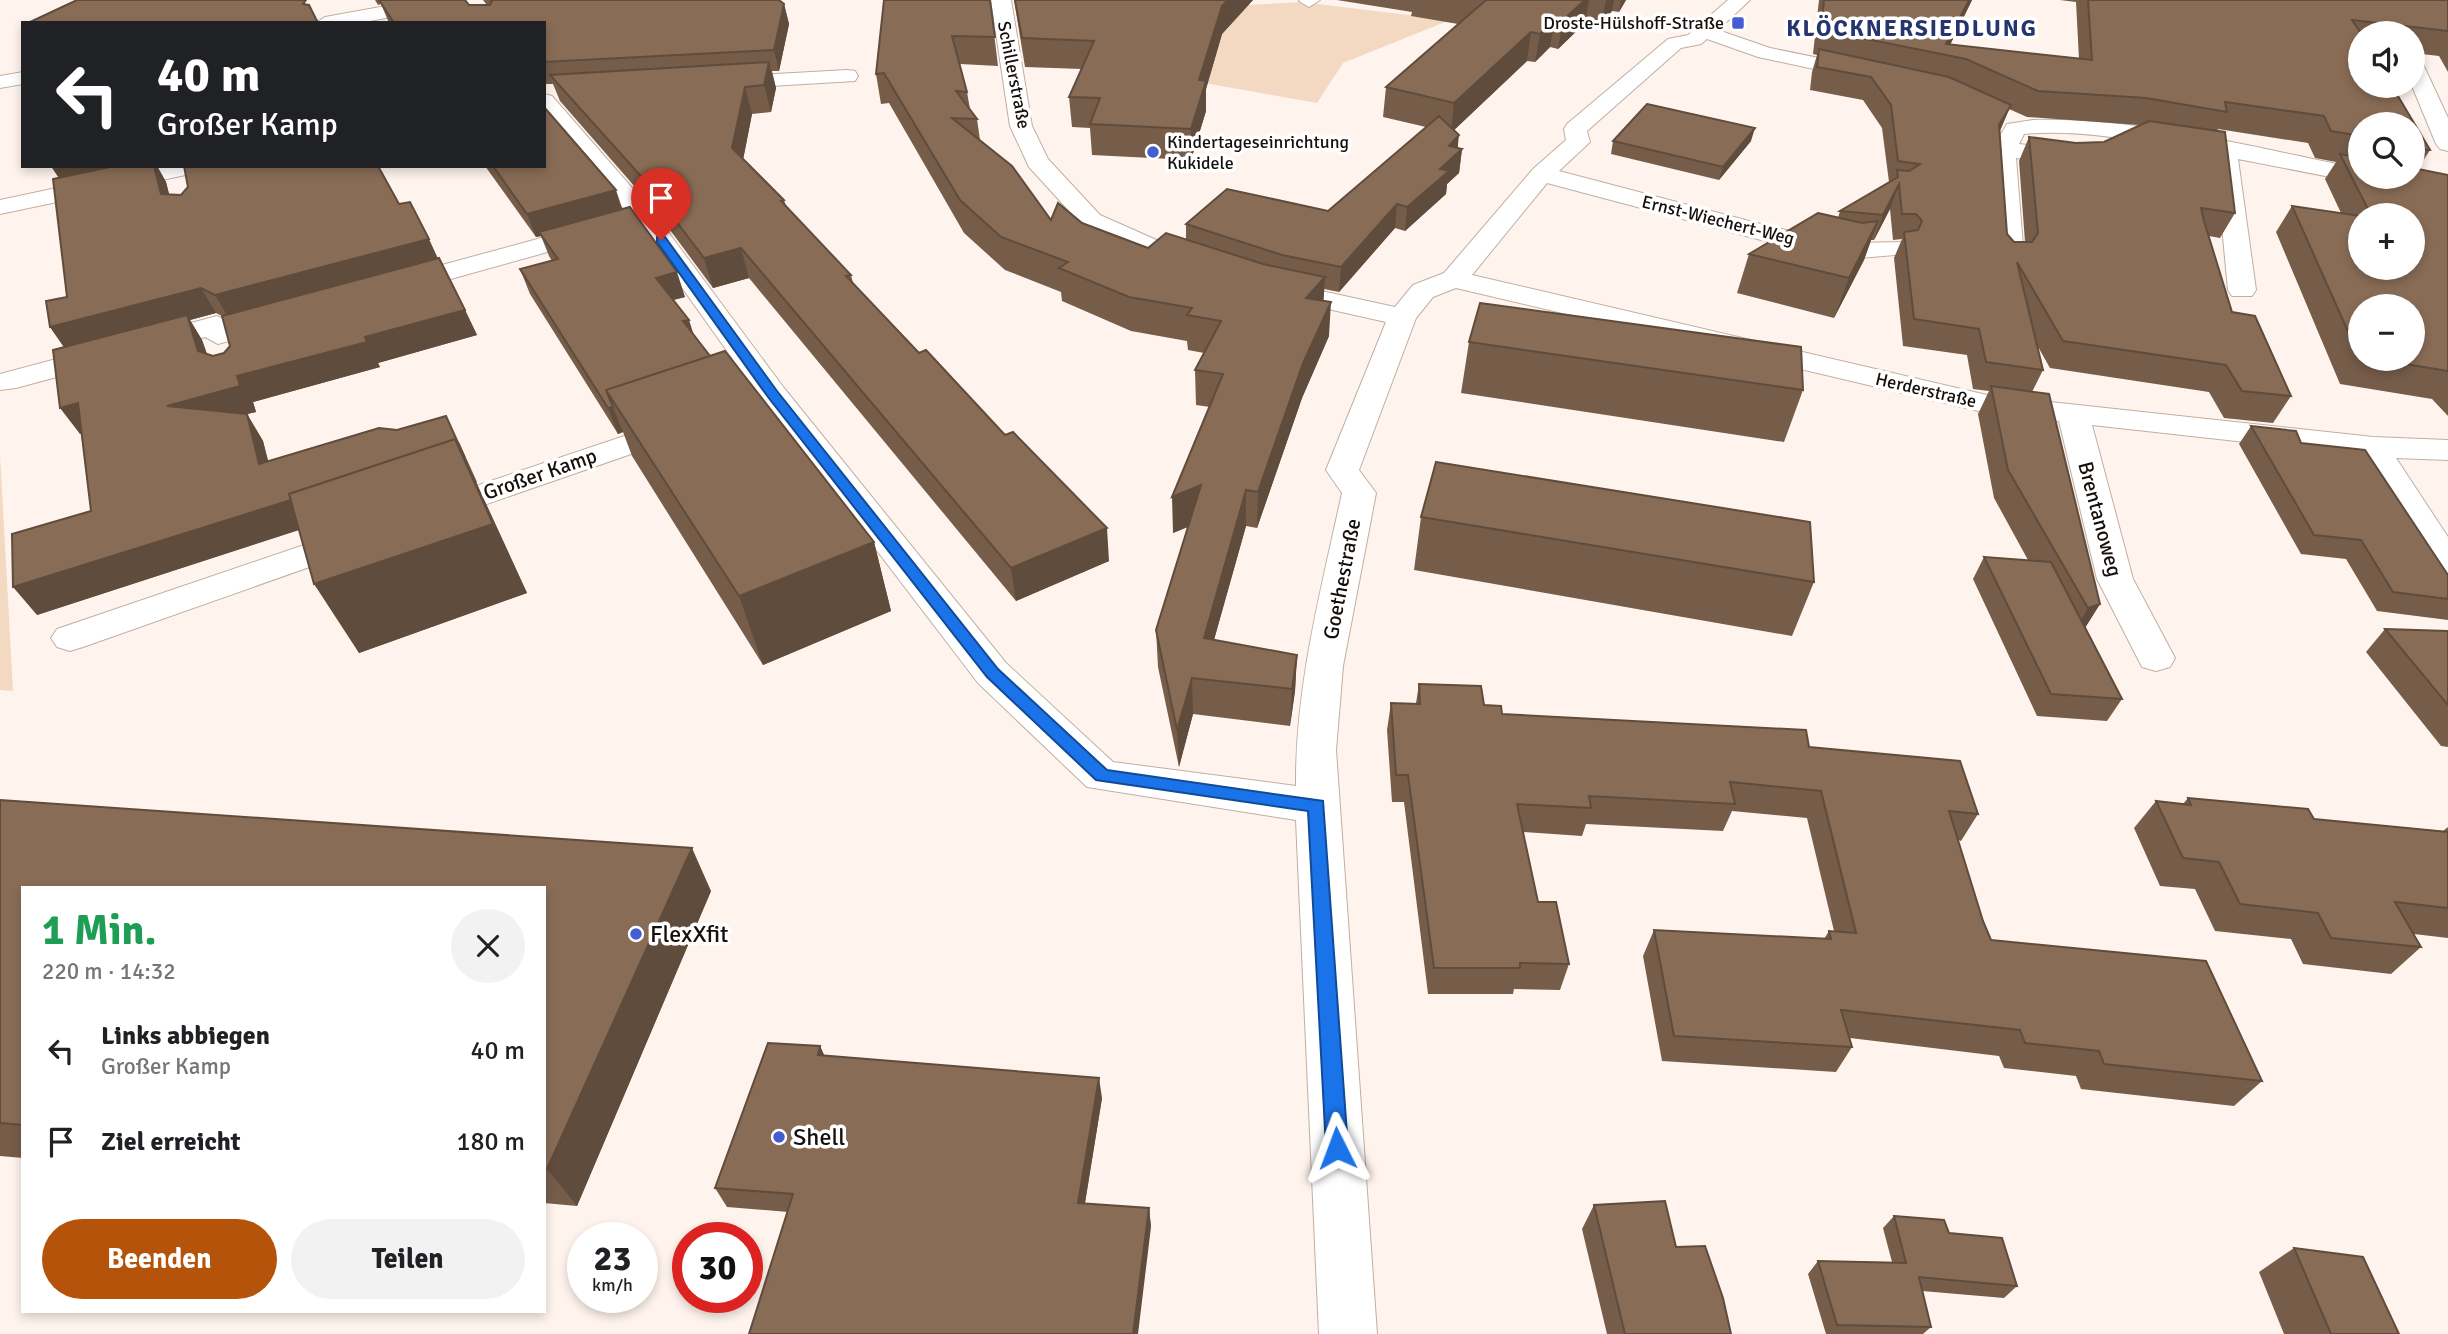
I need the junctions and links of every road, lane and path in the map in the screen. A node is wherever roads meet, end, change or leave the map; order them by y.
1 (451, 0) edge
2 (1001, 0) edge
3 (1740, 0) edge
4 (336, 21) edge
5 (1704, 32) junction
6 (847, 76) dead end
7 (21, 78) edge
8 (1886, 78) edge
9 (0, 82) edge
10 (704, 84) edge
11 (2425, 91) edge
12 (558, 96) edge
13 (2001, 116) edge
14 (2022, 127) junction
15 (2133, 134) junction
16 (2448, 144) edge
17 (2004, 149) junction
18 (2227, 149) junction
19 (187, 168) edge
20 (1542, 174) junction
21 (2348, 174) edge
22 (183, 197) edge
23 (2, 207) dead end
24 (645, 218) junction
25 (1897, 248) dead end
26 (2011, 259) edge
27 (1223, 273) edge
28 (1454, 279) junction
29 (1248, 281) edge
30 (2242, 290) dead end
31 (365, 295) edge
32 (298, 313) edge
33 (1402, 317) junction
34 (5, 382) dead end
35 (2073, 414) junction
36 (708, 416) edge
37 (2373, 447) junction
38 (2448, 450) edge
39 (2448, 564) edge
40 (70, 638) dead end
41 (2156, 658) dead end
42 (1317, 806) junction
43 (1348, 1334) edge

1 - 4 street
2 - 27 street, Schillerstraße
3 - 5 street, Goethestraße
5 - 8 street
5 - 20 street, Goethestraße
6 - 10 street
7 - 9 street
11 - 16 street
12 - 24 street
13 - 14 street
14 - 15 street
14 - 17 street
15 - 17 street
15 - 18 street
17 - 26 street
18 - 21 street
18 - 30 street
19 - 22 street
19 - 23 street
20 - 25 street, Ernst-Wiechert-Weg
20 - 28 street, Goethestraße
24 - 31 street
24 - 42 street
28 - 33 street, Goethestraße
28 - 35 street, Herderstraße
29 - 33 street
32 - 34 street
33 - 42 street, Goethestraße
35 - 37 street, Herderstraße
35 - 41 street, Brentanoweg
36 - 40 street, Großer Kamp
37 - 38 street, Herderstraße
37 - 39 street
42 - 43 street, Goethestraße

